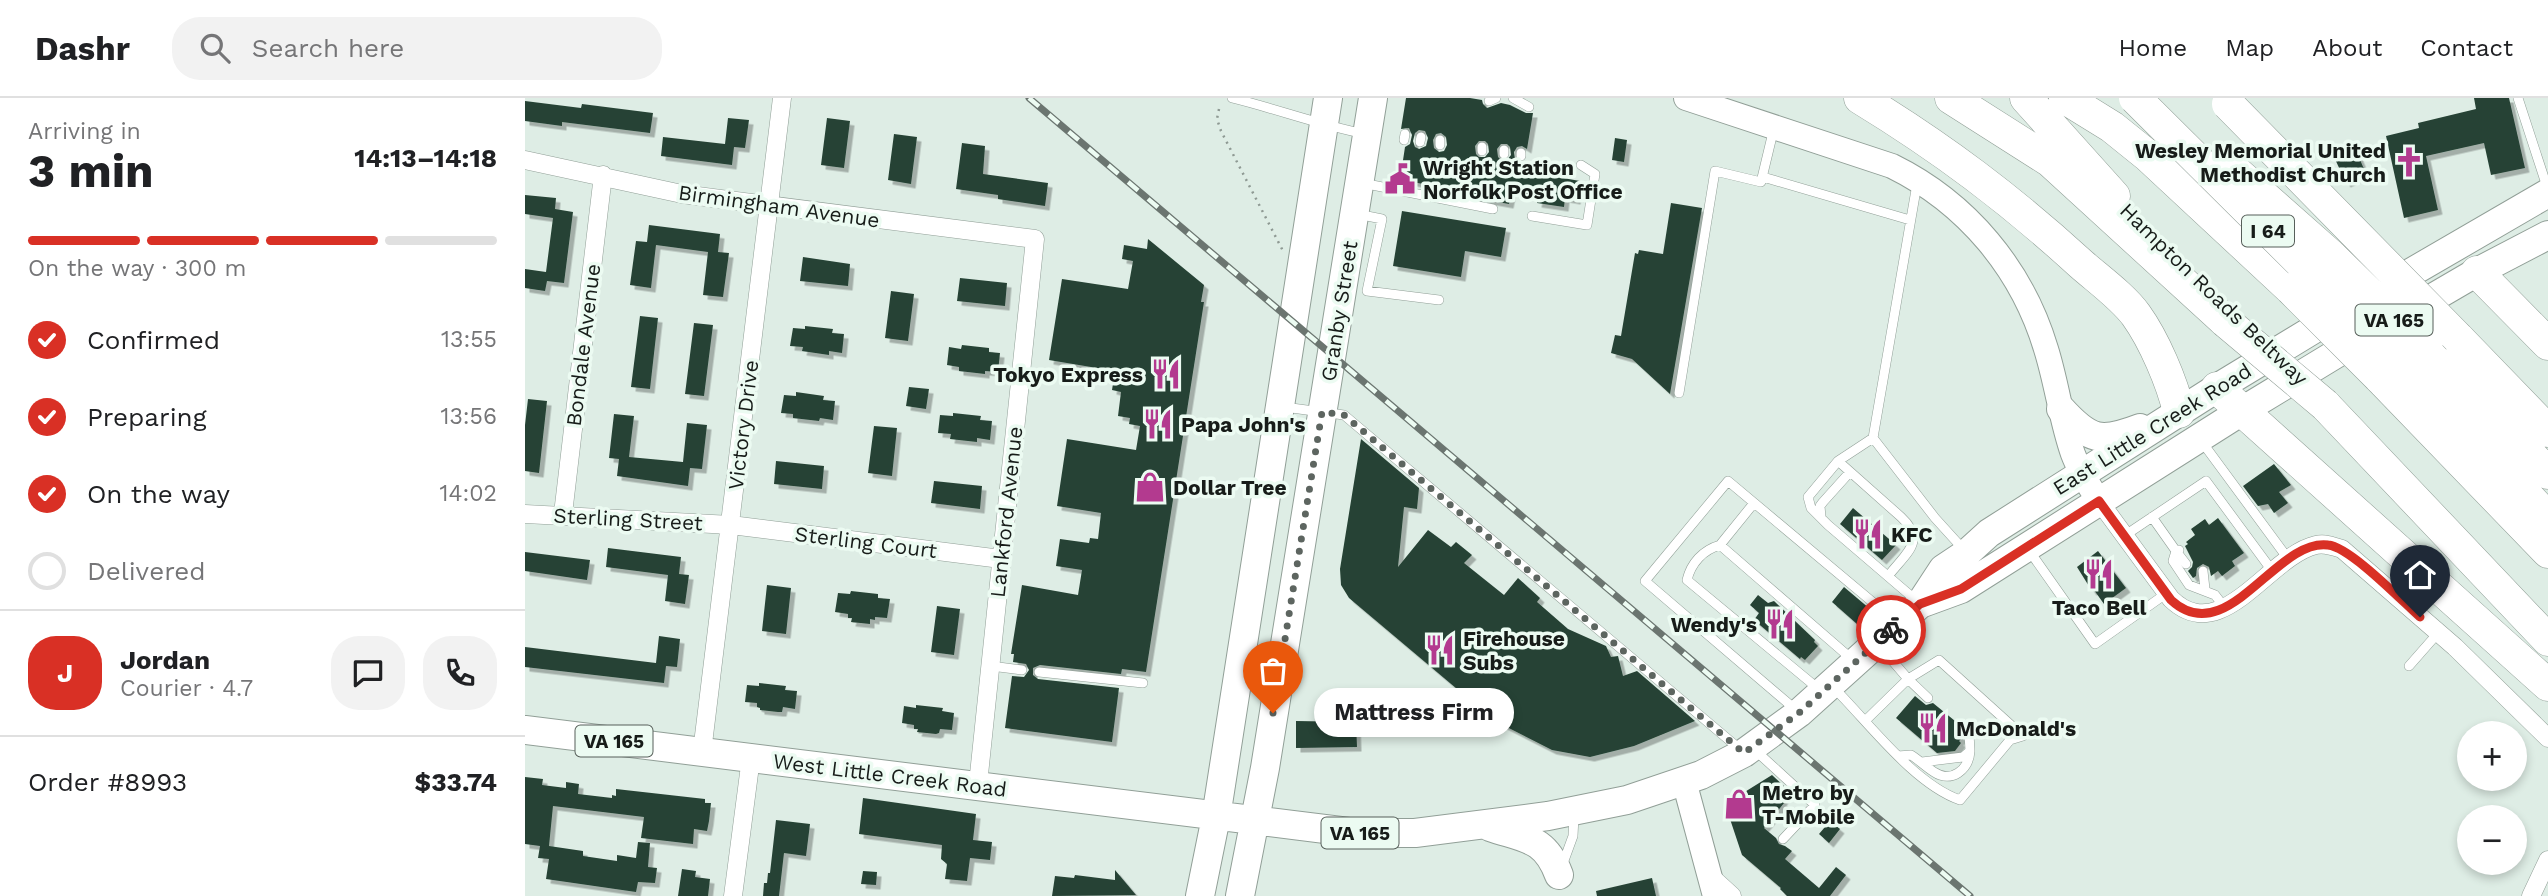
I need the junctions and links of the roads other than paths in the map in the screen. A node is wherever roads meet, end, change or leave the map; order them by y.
1 (782, 98) edge
2 (1232, 98) edge
3 (1328, 98) edge
4 (1373, 98) edge
5 (1686, 98) edge
6 (1860, 98) edge
7 (1951, 98) edge
8 (2026, 98) edge
9 (2065, 98) edge
10 (2136, 98) edge
11 (2518, 98) edge
12 (1511, 100) edge
13 (1260, 101) edge
14 (2225, 101) edge
15 (1529, 107) dead end
16 (1325, 126) junction
17 (1775, 126) junction
18 (1367, 134) junction
19 (525, 160) edge
20 (1581, 165) dead end
21 (603, 175) junction
22 (1763, 177) junction
23 (1918, 179) junction
24 (1360, 183) junction
25 (2548, 192) edge
26 (770, 205) junction
27 (1493, 209) dead end
28 (1355, 214) junction
29 (1532, 216) dead end
30 (1910, 220) junction
31 (2548, 235) edge
32 (1035, 239) joint
33 (2435, 258) junction
34 (2477, 272) junction
35 (1439, 300) dead end
36 (2231, 318) junction
37 (2548, 344) edge
38 (2403, 364) junction
39 (2217, 388) junction
40 (1679, 393) dead end
41 (1279, 406) junction
42 (2061, 409) junction
43 (2242, 411) junction
44 (2179, 412) junction
45 (1333, 413) junction
46 (2548, 431) edge
47 (1873, 438) junction
48 (2199, 438) junction
49 (1838, 461) junction
50 (1850, 472) junction
51 (2083, 474) junction
52 (2548, 474) edge
53 (2099, 501) junction
54 (1754, 503) junction
55 (525, 514) edge
56 (563, 514) junction
57 (2152, 517) junction
58 (2548, 518) edge
59 (1822, 519) junction
60 (731, 525) junction
61 (2124, 536) junction
62 (1720, 545) junction
63 (2026, 546) junction
64 (2178, 550) junction
65 (2548, 552) edge
66 (1001, 559) junction
67 (2289, 561) junction
68 (1976, 563) junction
69 (2186, 564) dead end
70 (2273, 572) junction
71 (2199, 574) dead end
72 (1889, 575) junction
73 (2205, 589) junction
74 (2167, 593) junction
75 (1920, 604) junction
76 (2225, 608) junction
77 (1898, 623) junction
78 (2438, 633) junction
79 (2548, 640) edge
80 (1877, 643) junction
81 (1856, 662) junction
82 (991, 666) junction
83 (2409, 666) dead end
84 (1022, 670) dead end
85 (1039, 672) dead end
86 (1908, 679) junction
87 (1143, 683) dead end
88 (2548, 685) edge
89 (1826, 688) junction
90 (1928, 698) dead end
91 (1799, 713) junction
92 (1867, 720) junction
93 (1960, 726) dead end
94 (525, 730) edge
95 (2548, 738) edge
96 (1748, 750) junction
97 (1970, 751) junction
98 (702, 752) junction
99 (1898, 756) junction
100 (751, 758) junction
101 (1922, 762) junction
102 (1684, 781) junction
103 (978, 785) junction
104 (1574, 811) junction
105 (1216, 817) junction
106 (1255, 821) junction
107 (1484, 825) junction
108 (1783, 839) dead end
109 (2548, 860) edge
110 (1559, 875) joint
111 (1712, 886) edge
112 (733, 896) edge
113 (1200, 896) edge
114 (1240, 896) edge
115 (1732, 896) edge
116 (2531, 896) edge

1 - 26 street, Victory Drive
2 - 13 lane
3 - 16 main road
4 - 18 main road, Granby Street
5 - 17 main road
6 - 44 highway
7 - 36 highway
8 - 36 highway, Hampton Roads Beltway
9 - 38 highway, bridge
10 - 38 highway, I 64, bridge
10 - 38 highway, bridge
11 - 25 lane
12 - 15 lane
13 - 16 lane
14 - 46 highway, I 64, bridge
16 - 18 lane
16 - 41 main road
17 - 22 lane
17 - 23 main road
18 - 24 main road, Granby Street
19 - 21 street, Birmingham Avenue
20 - 29 lane
21 - 26 street, Birmingham Avenue
21 - 56 street, Bondale Avenue
22 - 30 lane
22 - 40 lane
23 - 30 lane
23 - 42 main road
24 - 27 lane
24 - 28 main road, Granby Street
25 - 33 main road, East Little Creek Road / VA 165
26 - 32 street, Birmingham Avenue
26 - 60 street, Victory Drive
28 - 35 lane
28 - 45 main road, Granby Street
30 - 47 lane
31 - 34 main road, East Little Creek Road / VA 165
32 - 66 street, Lankford Avenue
33 - 34 main road
33 - 39 main road, East Little Creek Road / VA 165
34 - 37 highway
34 - 43 main road, East Little Creek Road / VA 165
36 - 79 highway, bridge
38 - 52 highway
38 - 58 highway, I 64
38 - 65 highway
39 - 43 highway
39 - 44 main road, East Little Creek Road / VA 165
41 - 45 lane
41 - 105 main road
42 - 44 main road
42 - 51 main road
43 - 48 main road, East Little Creek Road / VA 165
43 - 88 highway
44 - 51 main road, East Little Creek Road / VA 165
45 - 96 lane
45 - 106 main road, Granby Street
47 - 49 lane
47 - 68 lane
48 - 53 main road, East Little Creek Road / VA 165
48 - 67 lane
49 - 50 lane
49 - 59 lane
50 - 59 lane
50 - 72 lane
51 - 53 main road
51 - 68 main road, East Little Creek Road / VA 165
53 - 61 street
53 - 63 main road, East Little Creek Road / VA 165
54 - 62 lane
54 - 77 lane
54 - 91 lane
55 - 56 street, Sterling Street
56 - 60 street, Sterling Street
57 - 61 lane
57 - 64 lane
57 - 70 lane
59 - 72 lane
60 - 66 street, Sterling Court
60 - 98 street, Victory Drive
61 - 74 street
62 - 81 lane
62 - 89 lane
63 - 68 main road, East Little Creek Road / VA 165
63 - 74 lane
64 - 69 lane
64 - 73 lane
66 - 82 street, Lankford Avenue
67 - 70 street
67 - 78 street
68 - 75 main road, East Little Creek Road / VA 165
70 - 76 street
71 - 73 lane
72 - 75 lane
73 - 76 lane
74 - 76 street
75 - 77 main road, East Little Creek Road / VA 165
77 - 80 main road, East Little Creek Road / VA 165
78 - 83 lane
78 - 95 street
80 - 81 main road, East Little Creek Road / VA 165
80 - 86 lane
81 - 89 main road, East Little Creek Road / VA 165
82 - 84 lane
82 - 103 street, Lankford Avenue
85 - 87 lane
86 - 90 lane
86 - 92 lane
86 - 99 lane
89 - 91 main road, East Little Creek Road / VA 165
89 - 92 lane
91 - 96 main road, East Little Creek Road / VA 165
92 - 99 lane
93 - 97 lane
94 - 98 main road, West Little Creek Road / VA 165
96 - 102 main road, East Little Creek Road / VA 165
96 - 108 lane
97 - 101 lane
97 - 101 lane
98 - 100 main road, West Little Creek Road / VA 165
99 - 101 lane
100 - 103 main road, West Little Creek Road / VA 165
100 - 112 street
102 - 104 main road, East Little Creek Road / VA 165
102 - 111 main road
103 - 105 main road, West Little Creek Road / VA 165
104 - 107 main road, East Little Creek Road / VA 165
104 - 110 lane
105 - 106 main road, West Little Creek Road / VA 165
105 - 113 main road
106 - 107 main road, East Little Creek Road / VA 165
106 - 114 main road, Granby Street
107 - 110 main road
109 - 116 street
111 - 115 street

